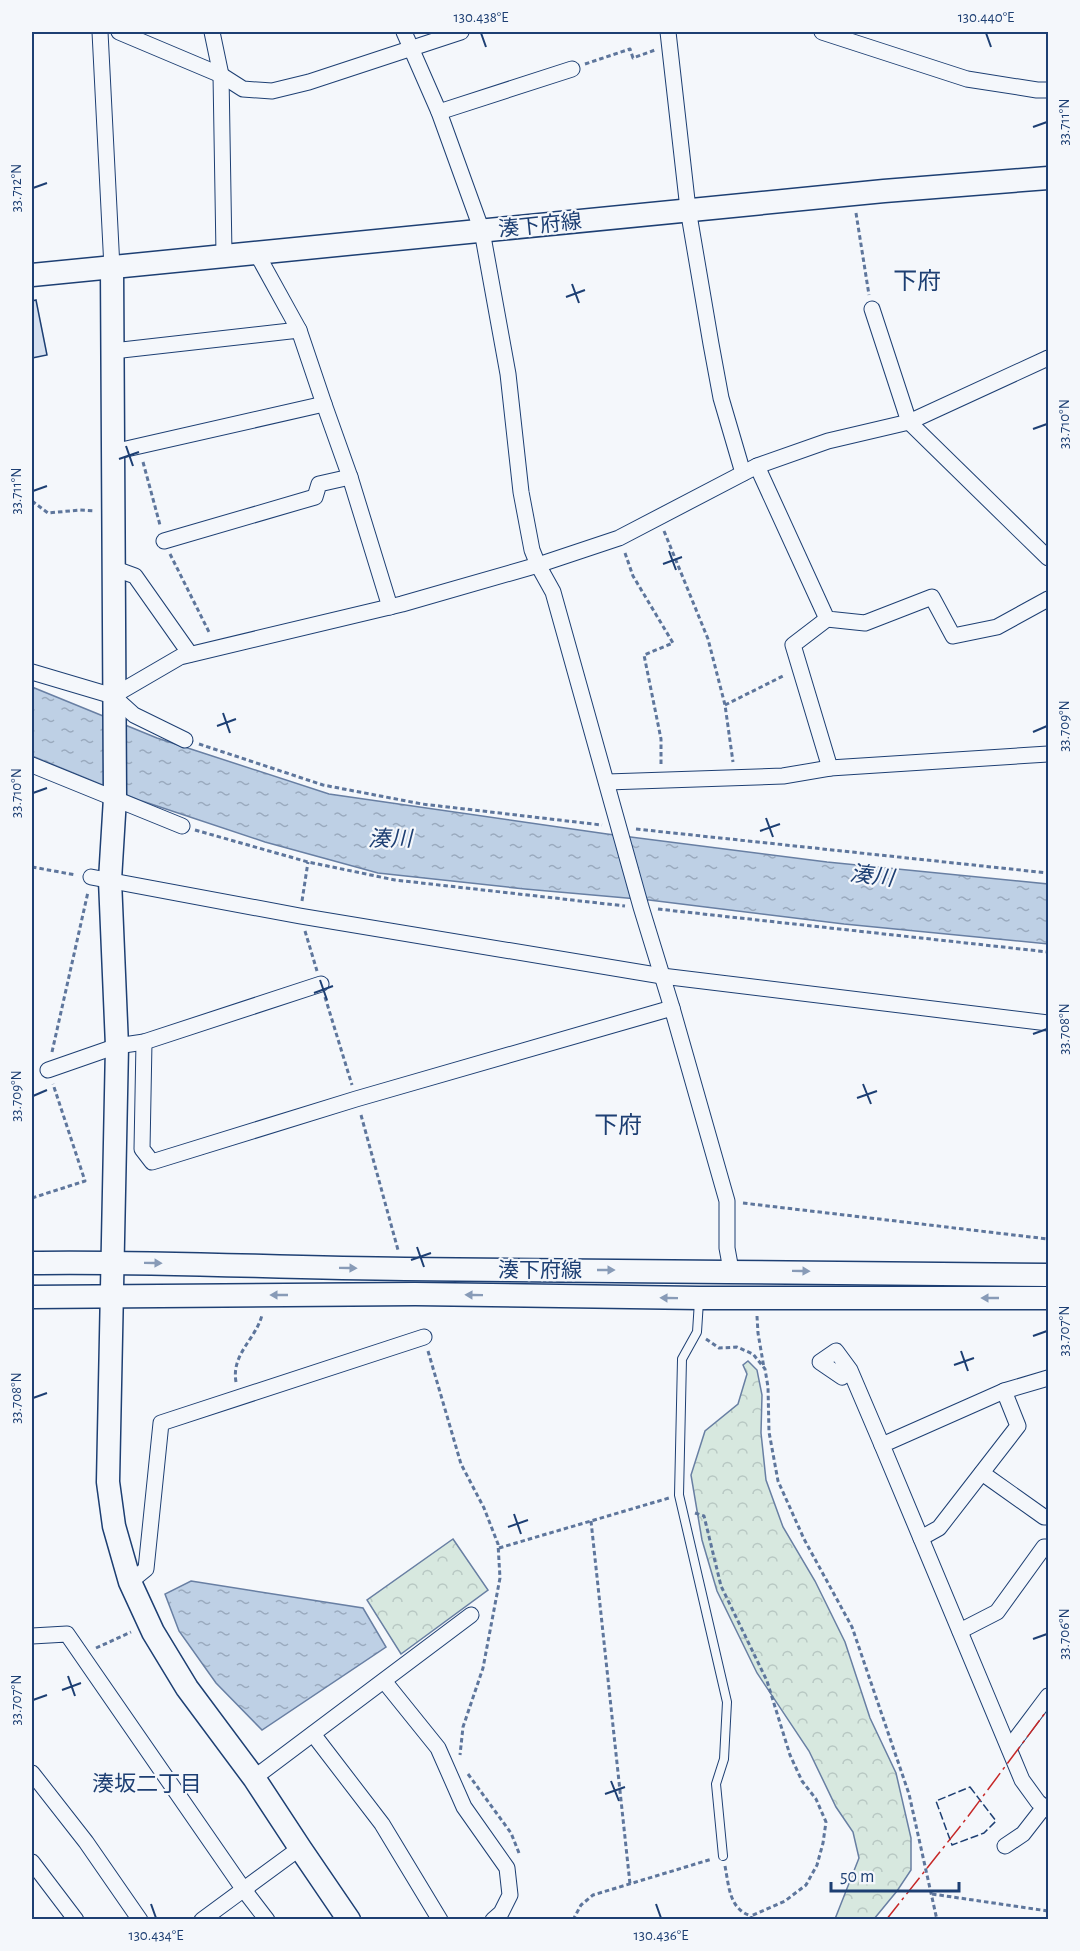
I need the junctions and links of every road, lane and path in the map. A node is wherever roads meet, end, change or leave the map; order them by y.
1 (99, 32) edge
2 (119, 32) edge
3 (212, 32) edge
4 (404, 32) edge
5 (461, 32) edge
6 (822, 32) edge
7 (669, 39) edge
8 (411, 47) junction
9 (572, 69) joint
10 (221, 75) junction
11 (1048, 90) edge
12 (439, 112) junction
13 (1048, 178) edge
14 (853, 194) junction
15 (688, 209) junction
16 (482, 231) junction
17 (224, 254) junction
18 (257, 254) junction
19 (112, 267) junction
20 (32, 274) edge
21 (872, 309) joint
22 (299, 330) junction
23 (113, 351) junction
24 (1048, 358) edge
25 (324, 404) junction
26 (909, 422) junction
27 (113, 452) junction
28 (750, 469) junction
29 (350, 477) junction
30 (32, 501) edge
31 (113, 511) junction
32 (658, 518) junction
33 (619, 538) junction
34 (164, 541) dead end
35 (1048, 558) edge
36 (538, 565) junction
37 (113, 568) junction
38 (1048, 599) edge
39 (390, 607) junction
40 (827, 619) junction
41 (190, 654) junction
42 (800, 668) junction
43 (32, 672) edge
44 (113, 696) junction
45 (725, 705) junction
46 (185, 740) joint
47 (1048, 754) edge
48 (32, 765) edge
49 (830, 768) junction
50 (735, 778) junction
51 (661, 780) junction
52 (607, 782) junction
53 (115, 798) junction
54 (182, 826) joint
55 (618, 826) junction
56 (308, 862) junction
57 (32, 867) edge
58 (1048, 873) edge
59 (101, 879) junction
60 (640, 907) junction
61 (300, 915) junction
62 (1048, 952) edge
63 (662, 976) junction
64 (321, 984) junction
65 (672, 1008) junction
66 (1048, 1023) edge
67 (144, 1042) junction
68 (117, 1046) junction
69 (48, 1070) junction
70 (356, 1098) junction
71 (32, 1198) edge
72 (727, 1201) junction
73 (1048, 1239) edge
74 (114, 1262) junction
75 (32, 1263) edge
76 (404, 1269) junction
77 (1048, 1275) edge
78 (713, 1286) junction
79 (265, 1295) junction
80 (112, 1296) junction
81 (32, 1297) edge
82 (1048, 1298) edge
83 (756, 1311) dead end
84 (697, 1332) junction
85 (424, 1337) dead end
86 (765, 1369) junction
87 (850, 1370) dead end
88 (1048, 1378) edge
89 (1004, 1391) junction
90 (239, 1397) junction
91 (882, 1445) junction
92 (982, 1473) junction
93 (679, 1495) junction
94 (682, 1509) junction
95 (1048, 1517) edge
96 (591, 1521) junction
97 (921, 1539) junction
98 (1048, 1547) edge
99 (499, 1548) dead end
100 (130, 1582) junction
101 (471, 1615) dead end
102 (150, 1624) junction
103 (960, 1631) junction
104 (32, 1636) edge
105 (80, 1655) junction
106 (384, 1681) junction
107 (1048, 1696) edge
108 (313, 1734) junction
109 (1009, 1748) junction
110 (32, 1773) edge
111 (254, 1778) junction
112 (1046, 1809) edge
113 (1005, 1846) dead end
114 (300, 1848) junction
115 (723, 1856) junction
116 (32, 1862) edge
117 (630, 1884) junction
118 (243, 1890) junction
119 (932, 1894) junction
120 (1048, 1911) edge
121 (751, 1918) edge
122 (76, 1920) edge
123 (140, 1920) edge
124 (202, 1920) edge
125 (267, 1920) edge
126 (349, 1920) edge
127 (440, 1920) edge
128 (493, 1920) edge
129 (573, 1920) edge
130 (937, 1920) edge

1 - 19 street
2 - 10 street
3 - 10 street
4 - 8 street
5 - 8 street
6 - 11 street
7 - 9 path
7 - 15 street
8 - 10 street
8 - 12 street
9 - 12 street
10 - 17 street
12 - 16 street
13 - 14 main road, 湊下府線
14 - 15 main road, 湊下府線
14 - 21 path
15 - 16 main road, 湊下府線
15 - 28 street
16 - 18 main road, 湊下府線
16 - 36 street
17 - 18 main road, 湊下府線
17 - 19 main road, 湊下府線
18 - 22 street
19 - 20 main road, 湊下府線
19 - 23 main road
21 - 26 street
22 - 23 street
22 - 25 street
23 - 27 main road
24 - 26 street
25 - 27 street
25 - 29 street
26 - 28 street
26 - 35 street
27 - 31 main road
28 - 32 street
28 - 40 street
29 - 34 street
29 - 39 street
30 - 31 path
31 - 37 main road
32 - 33 street
32 - 45 path
33 - 36 street
33 - 51 path
36 - 39 street
36 - 52 street
37 - 41 street
37 - 44 main road
38 - 40 street
39 - 41 street
40 - 42 street
41 - 44 street
42 - 45 path
42 - 49 street
43 - 44 street
44 - 46 street
44 - 53 main road
45 - 50 path
46 - 55 path
47 - 49 street
48 - 53 street
49 - 50 street
50 - 51 street
51 - 52 street
52 - 55 street
53 - 54 street
53 - 59 main road
54 - 56 path
55 - 58 path
55 - 60 street
56 - 60 path
56 - 61 path
57 - 59 path
59 - 61 street
59 - 68 main road
59 - 69 path
60 - 62 path
60 - 63 street
61 - 63 street
61 - 64 path
63 - 65 street
63 - 66 street
64 - 67 street
64 - 70 path
65 - 70 street
65 - 72 street
67 - 68 street
67 - 70 street
68 - 69 street
68 - 74 main road
69 - 71 path
70 - 76 path
72 - 73 path
72 - 78 street
74 - 75 main road, 湊下府線
74 -> 76 main road, 湊下府線
74 - 80 main road
76 -> 78 main road, 湊下府線
78 -> 77 main road, 湊下府線
78 -> 79 main road, 湊下府線
82 -> 78 main road, 湊下府線
78 - 84 lane
79 - 80 main road, 湊下府線
79 - 90 path
80 - 81 main road, 湊下府線
80 - 100 main road
83 - 86 path
84 - 86 path
84 - 93 lane
85 - 90 street
86 - 119 path
87 - 91 street
88 - 89 street
89 - 91 street
89 - 92 street
90 - 100 street
91 - 97 street
92 - 95 street
92 - 97 street
93 - 94 lane
93 - 96 path
94 - 115 lane
94 - 121 path
96 - 99 path
96 - 117 path
97 - 103 street
98 - 103 street
100 - 102 main road
101 - 106 street
102 - 105 path
102 - 111 main road
103 - 109 street
104 - 105 street
105 - 118 street
106 - 108 street
106 - 128 street
107 - 109 street
108 - 111 street
108 - 127 street
109 - 112 street
110 - 123 street
111 - 114 main road
112 - 113 street
114 - 118 street
114 - 126 main road
115 - 117 path
115 - 121 path
116 - 122 street
117 - 129 path
118 - 124 street
118 - 125 street
119 - 120 path
119 - 130 path

